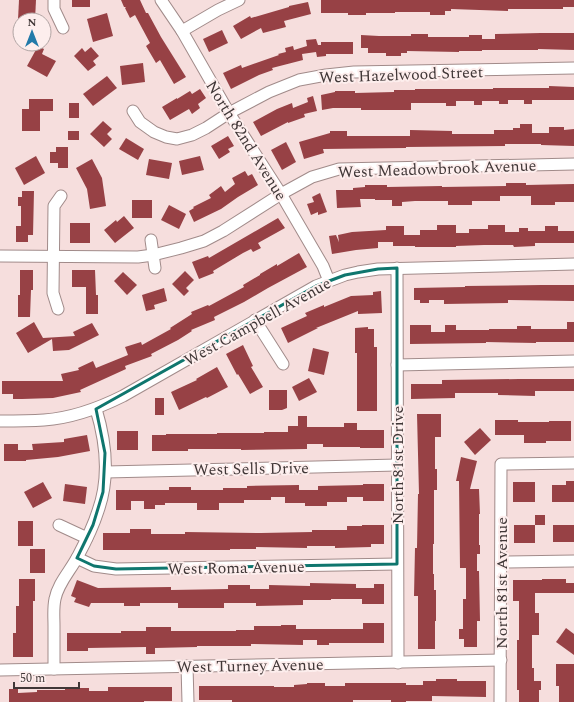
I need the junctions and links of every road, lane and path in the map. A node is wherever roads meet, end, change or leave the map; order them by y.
1 (54, 0) edge
2 (161, 0) edge
3 (239, 0) edge
4 (63, 28) dead end
5 (182, 31) junction
6 (574, 68) edge
7 (133, 111) dead end
8 (229, 113) junction
9 (574, 164) edge
10 (281, 194) junction
11 (61, 196) dead end
12 (151, 240) dead end
13 (153, 255) junction
14 (0, 256) edge
15 (53, 256) junction
16 (574, 264) edge
17 (155, 268) dead end
18 (397, 268) junction
19 (329, 281) junction
20 (58, 309) dead end
21 (255, 320) junction
22 (574, 361) edge
23 (283, 364) dead end
24 (397, 364) junction
25 (96, 409) junction
26 (0, 421) edge
27 (574, 463) edge
28 (397, 465) junction
29 (106, 472) junction
30 (59, 525) dead end
31 (87, 538) junction
32 (77, 558) junction
33 (574, 561) edge
34 (501, 562) junction
35 (397, 564) junction
36 (500, 660) junction
37 (398, 662) junction
38 (187, 666) junction
39 (54, 669) junction
40 (0, 670) edge
41 (188, 702) edge
42 (500, 702) edge

1 - 4 street
2 - 5 street, North 82nd Avenue
3 - 5 street
5 - 8 street, North 82nd Avenue
6 - 8 street, West Hazelwood Street
7 - 8 street, West Hazelwood Street
8 - 10 street, North 82nd Avenue
9 - 10 street, West Meadowbrook Avenue
10 - 13 street, West Meadowbrook Avenue
10 - 19 street, North 82nd Avenue
11 - 15 street
12 - 13 street
13 - 15 street, West Meadowbrook Avenue
13 - 17 street
14 - 15 street, West Meadowbrook Avenue
15 - 20 street
16 - 18 street, West Campbell Avenue
18 - 19 street, West Campbell Avenue
18 - 24 street, North 81st Drive
19 - 21 street, West Campbell Avenue
21 - 23 street
21 - 25 street, West Campbell Avenue
22 - 24 street
24 - 28 street, North 81st Drive
25 - 26 street, West Campbell Avenue
25 - 29 street
27 - 34 street, North 81st Avenue
28 - 29 street, West Sells Drive
28 - 35 street, North 81st Drive
29 - 31 street
30 - 31 street
31 - 32 street
32 - 35 street, West Roma Avenue
32 - 39 street
33 - 34 street
34 - 36 street, North 81st Avenue
35 - 37 street, North 81st Drive
36 - 37 street, West Turney Avenue
36 - 42 street, North 81st Avenue
37 - 38 street, West Turney Avenue
38 - 39 street, West Turney Avenue
38 - 41 street
39 - 40 street, West Turney Avenue

